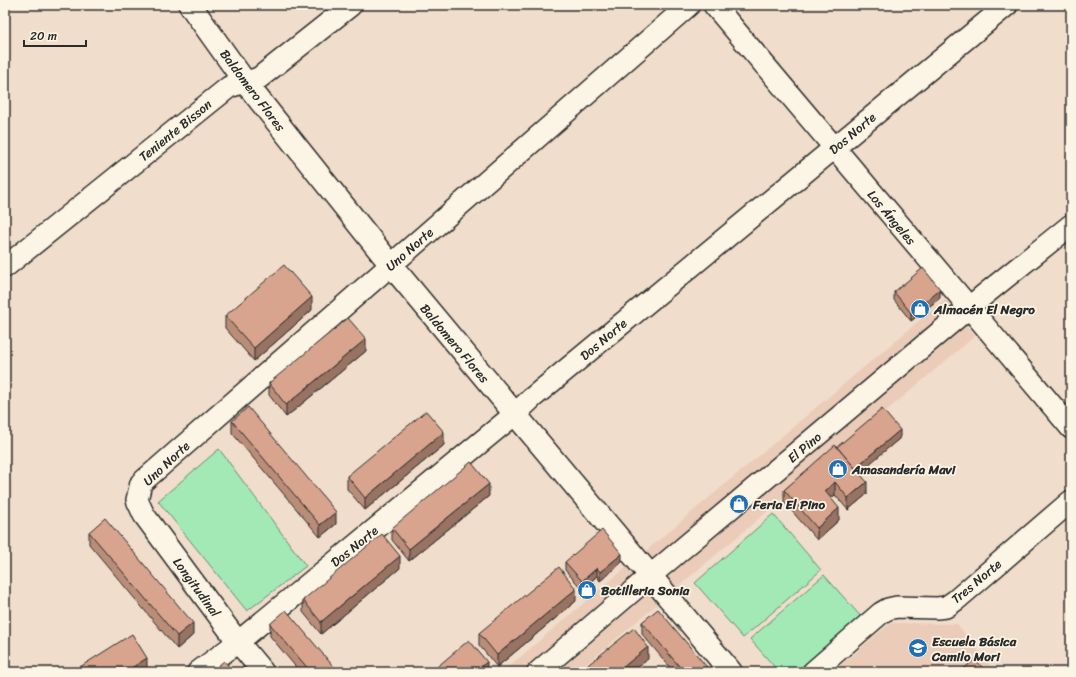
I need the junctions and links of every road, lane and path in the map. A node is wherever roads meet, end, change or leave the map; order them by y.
1 (190, 5) edge
2 (351, 5) edge
3 (689, 5) edge
4 (714, 5) edge
5 (1007, 5) edge
6 (245, 82) junction
7 (834, 148) junction
8 (1071, 224) edge
9 (391, 265) junction
10 (5, 267) edge
11 (969, 308) junction
12 (515, 414) junction
13 (1071, 428) edge
14 (137, 500) joint
15 (1071, 501) edge
16 (650, 576) junction
17 (238, 642) junction
18 (198, 672) edge
19 (263, 672) edge
20 (538, 672) edge
21 (731, 672) edge
22 (813, 672) edge

1 - 6 street, Baldomero Flores
2 - 6 street, Teniente Bisson
3 - 9 street, Uno Norte
4 - 7 street, Los Ángeles
5 - 7 street, Dos Norte
6 - 9 street, Baldomero Flores
6 - 10 street, Teniente Bisson
7 - 11 street, Los Ángeles
7 - 12 street, Dos Norte
8 - 11 street, El Pino
9 - 12 street, Baldomero Flores
9 - 14 street, Uno Norte
11 - 13 street, Los Ángeles
11 - 16 street, El Pino
12 - 16 street, Baldomero Flores
12 - 17 street, Dos Norte
14 - 17 street, Longitudinal
15 - 22 street, Tres Norte
16 - 20 street, El Pino
16 - 21 street, Baldomero Flores
17 - 18 street, Dos Norte
17 - 19 street, Longitudinal

